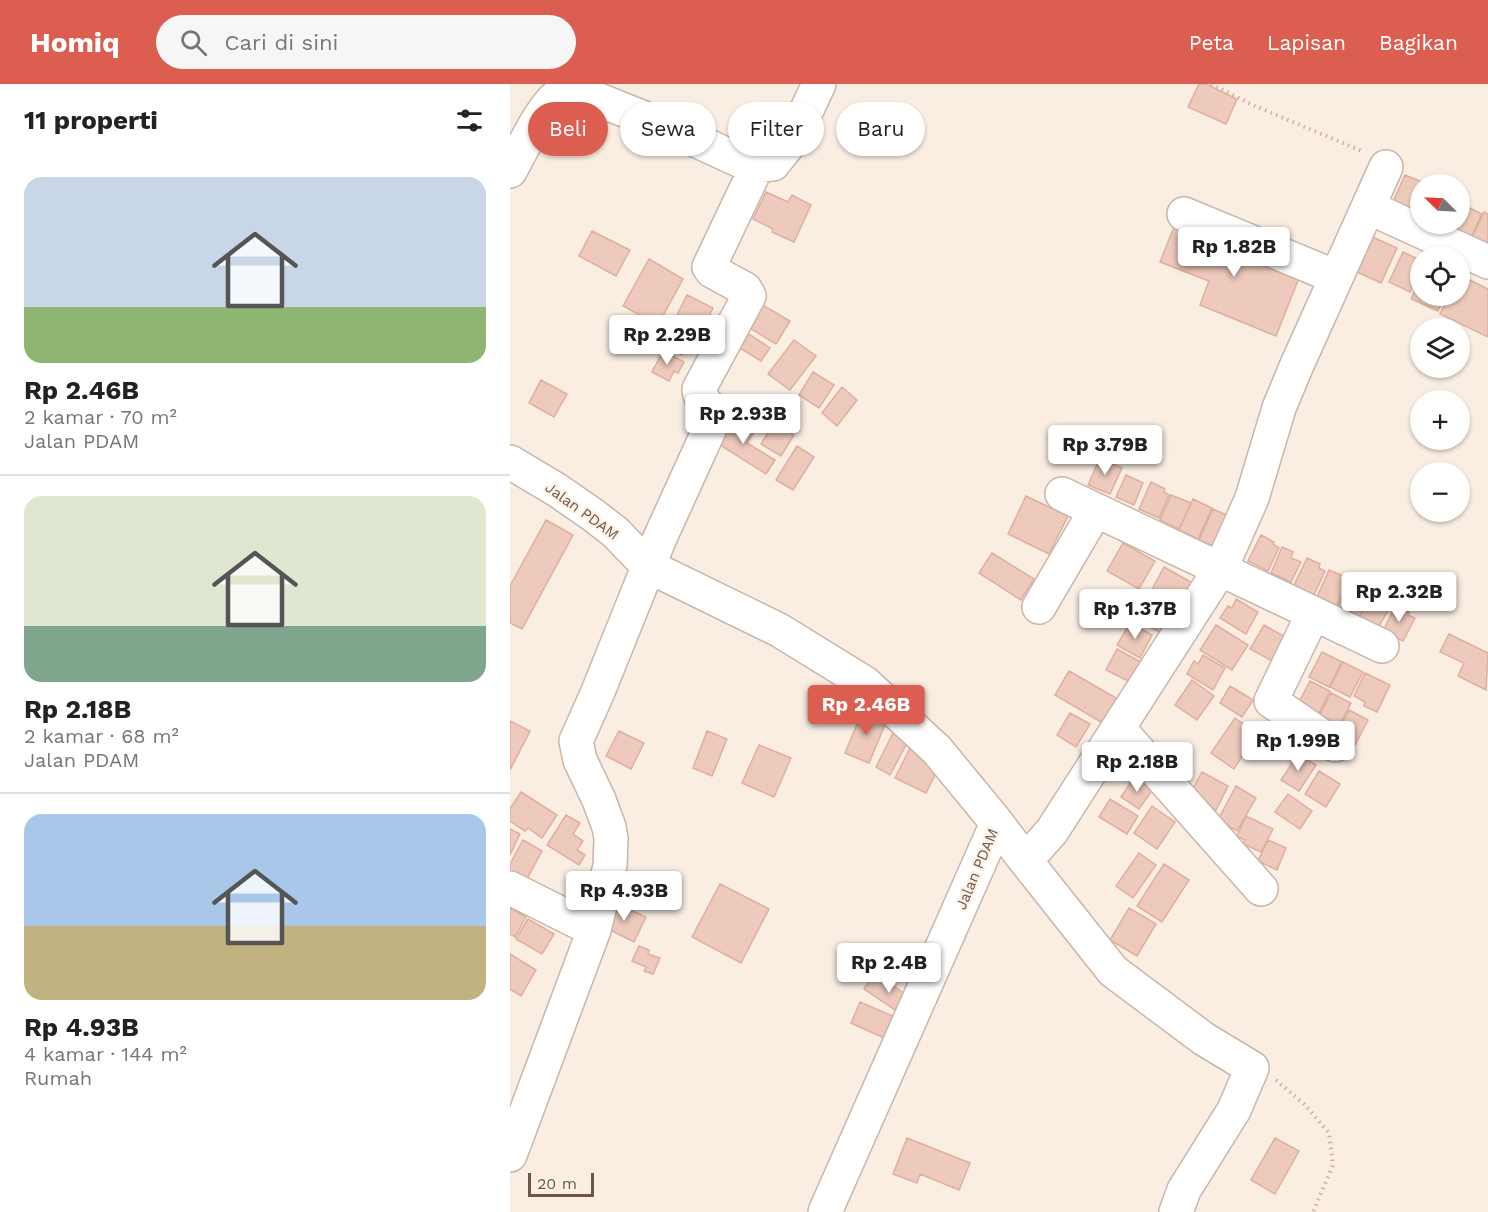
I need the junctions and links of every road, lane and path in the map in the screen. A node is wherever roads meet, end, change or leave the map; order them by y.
1 (819, 84) edge
2 (1212, 84) edge
3 (556, 89) edge
4 (757, 166) junction
5 (1386, 167) joint
6 (510, 171) edge
7 (1368, 207) junction
8 (1184, 214) dead end
9 (1488, 262) edge
10 (1336, 277) junction
11 (510, 462) edge
12 (1062, 494) dead end
13 (1096, 510) junction
14 (653, 555) junction
15 (1220, 569) junction
16 (1039, 607) dead end
17 (1313, 614) junction
18 (1382, 646) dead end
19 (1119, 729) junction
20 (1335, 745) dead end
21 (997, 823) junction
22 (1022, 855) junction
23 (510, 888) edge
24 (1261, 889) dead end
25 (594, 930) junction
26 (1252, 1068) junction
27 (510, 1155) edge
28 (825, 1212) edge
29 (1176, 1212) edge
30 (1313, 1212) edge

1 - 4 street
2 - 5 path
3 - 4 street
3 - 6 street
4 - 14 street
5 - 7 street
7 - 9 street
7 - 10 street
8 - 10 street
10 - 15 street
11 - 14 street, Jalan PDAM
12 - 13 street
13 - 15 street
13 - 16 street
14 - 21 street, Jalan PDAM
14 - 25 street
15 - 17 street
15 - 19 street
17 - 18 street
17 - 20 street
19 - 22 street
19 - 24 street
21 - 22 street
21 - 28 street, Jalan PDAM
22 - 26 street
23 - 25 street
25 - 27 street
26 - 29 street
26 - 30 path

